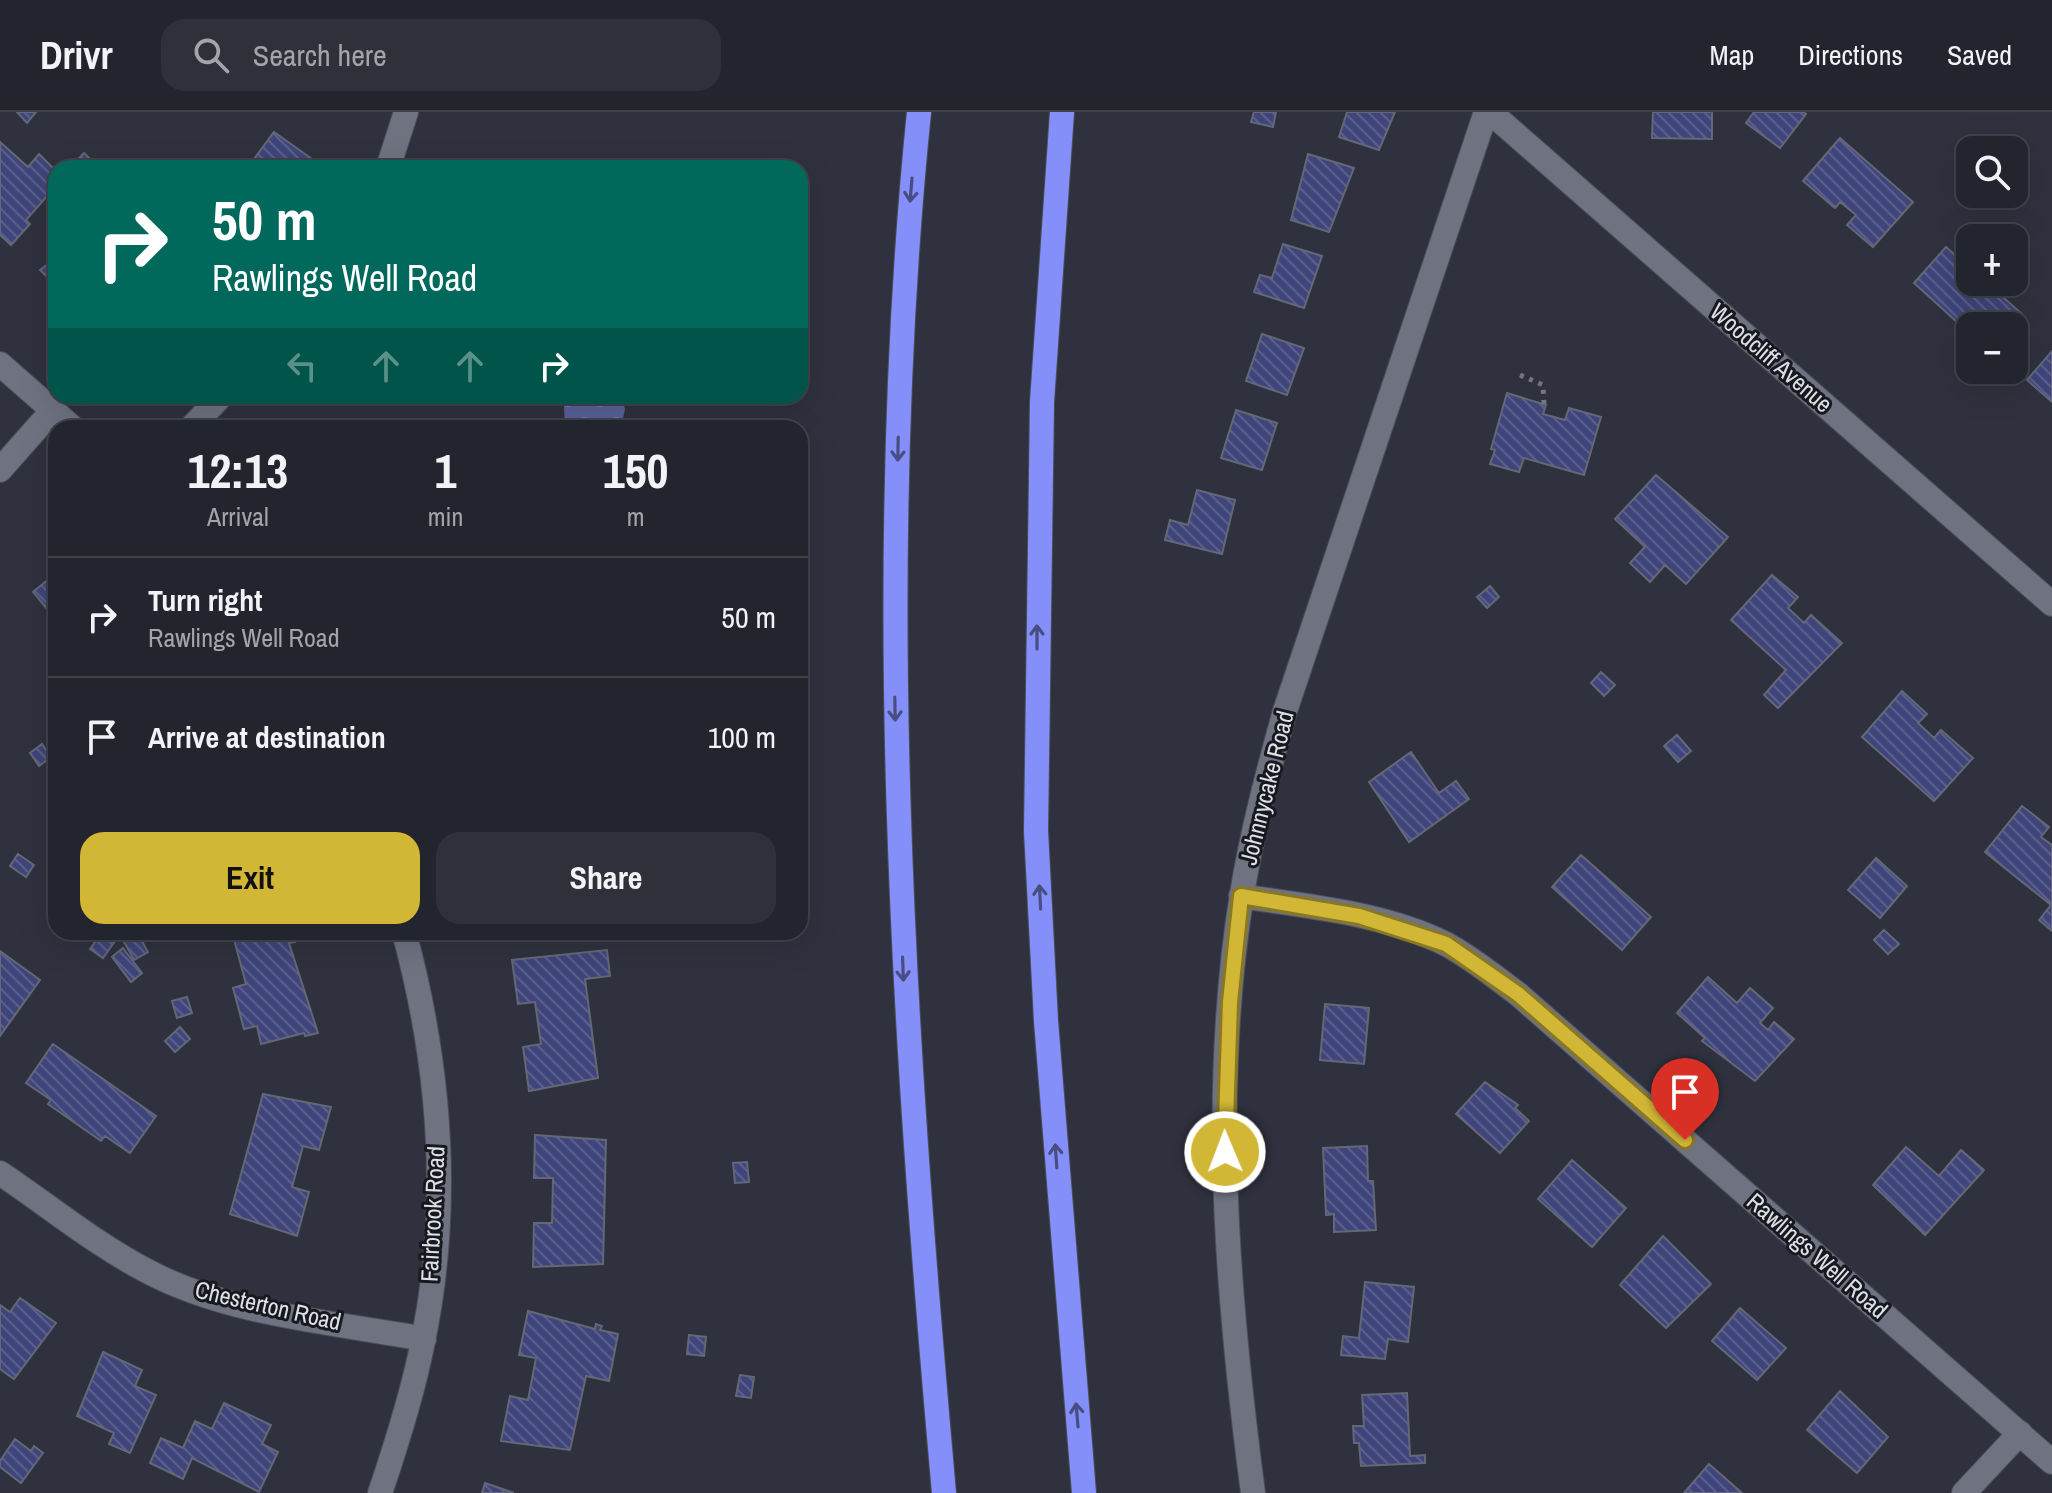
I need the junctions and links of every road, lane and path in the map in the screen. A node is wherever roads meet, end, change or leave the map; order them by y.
1 (406, 112) edge
2 (919, 112) edge
3 (1062, 112) edge
4 (1488, 112) edge
5 (391, 160) edge
6 (0, 364) edge
7 (1520, 375) dead end
8 (214, 404) edge
9 (1544, 404) dead end
10 (53, 410) junction
11 (64, 420) edge
12 (198, 420) edge
13 (0, 470) edge
14 (2052, 604) edge
15 (1241, 896) junction
16 (406, 940) edge
17 (0, 1173) edge
18 (424, 1339) junction
19 (2020, 1433) junction
20 (2052, 1462) edge
21 (380, 1493) edge
22 (944, 1493) edge
23 (1084, 1493) edge
24 (1253, 1493) edge
25 (1964, 1493) edge

1 - 5 street
2 -> 22 highway
23 -> 3 highway
4 - 14 street, Woodcliff Avenue
4 - 15 street, Johnnycake Road
6 - 10 street
7 - 9 path
8 - 12 street
10 - 11 street
10 - 13 street
15 - 19 street, Rawlings Well Road
15 - 24 street, Johnnycake Road
16 - 18 street, Fairbrook Road
17 - 18 street, Chesterton Road
18 - 21 street, Fairbrook Road
19 - 20 street, Rawlings Well Road
19 - 25 street

